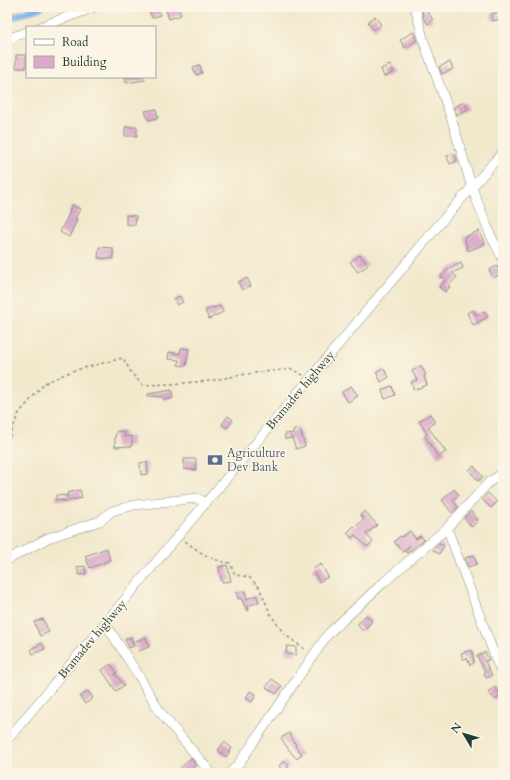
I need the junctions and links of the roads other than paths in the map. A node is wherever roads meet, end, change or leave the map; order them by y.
1 (95, 7) edge
2 (415, 7) edge
3 (43, 26) edge
4 (26, 32) edge
5 (7, 40) edge
6 (503, 152) edge
7 (472, 188) junction
8 (503, 259) edge
9 (503, 473) edge
10 (206, 503) junction
11 (447, 528) junction
12 (7, 560) edge
13 (105, 623) junction
14 (503, 673) edge
15 (7, 740) edge
16 (210, 773) edge
17 (230, 773) edge

1 - 3 street
2 - 7 street
4 - 5 street
6 - 7 street, Bramadev highway
7 - 8 street
7 - 10 street, Bramadev highway
9 - 11 street
10 - 12 street
10 - 13 street, Bramadev highway
11 - 14 street
11 - 17 street
13 - 15 street, Bramadev highway
13 - 16 street

